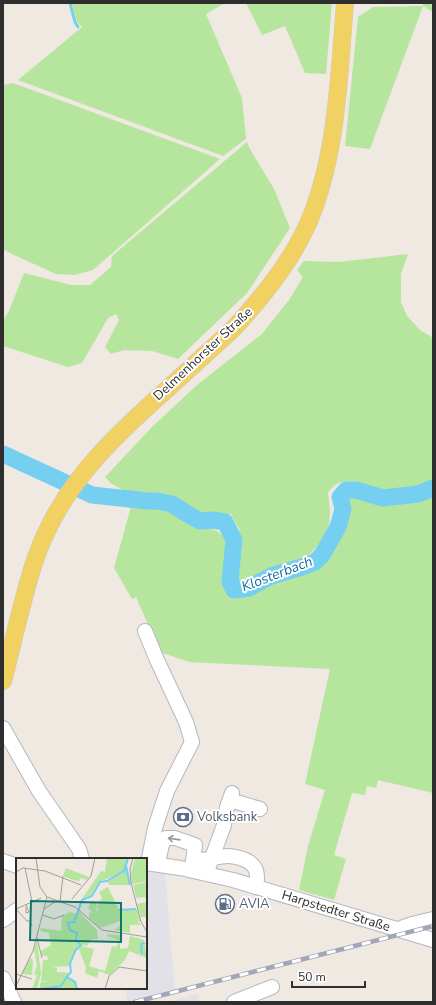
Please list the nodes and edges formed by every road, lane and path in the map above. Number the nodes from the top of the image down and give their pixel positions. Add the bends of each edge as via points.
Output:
1 (345, 3) edge
2 (145, 631) dead end
3 (3, 681) edge
4 (3, 728) edge
5 (260, 809) dead end
6 (82, 858) edge
7 (212, 859) junction
8 (3, 861) edge
9 (151, 864) edge
10 (193, 865) junction
11 (16, 866) edge
12 (207, 873) junction
13 (256, 887) junction
14 (16, 911) edge
15 (433, 919) edge
16 (3, 920) edge
17 (398, 929) junction
18 (433, 940) edge
19 (3, 978) edge
20 (272, 987) dead end
21 (9, 999) edge
22 (234, 1002) edge

1 - 3 main road, Delmenhorster Straße via 338,92 329,154 312,213 300,240 273,282 242,319 142,411 95,459 68,493 38,552
2 - 9 street via 186,722 192,742 167,791 155,828
4 - 6 street
5 - 7 street via 231,797
7 - 10 street
7 - 12 street
7 - 13 street via 228,856 248,861 254,865 256,871
8 - 11 street
9 - 10 street, Harpstedter Straße
10 -> 9 street via 195,845 175,838 166,838
10 - 12 street, Harpstedter Straße
12 - 13 street, Harpstedter Straße
13 - 17 street, Harpstedter Straße
14 - 16 street
15 - 17 street
17 - 18 street, Harpstedter Straße
19 - 21 street
20 - 22 street

